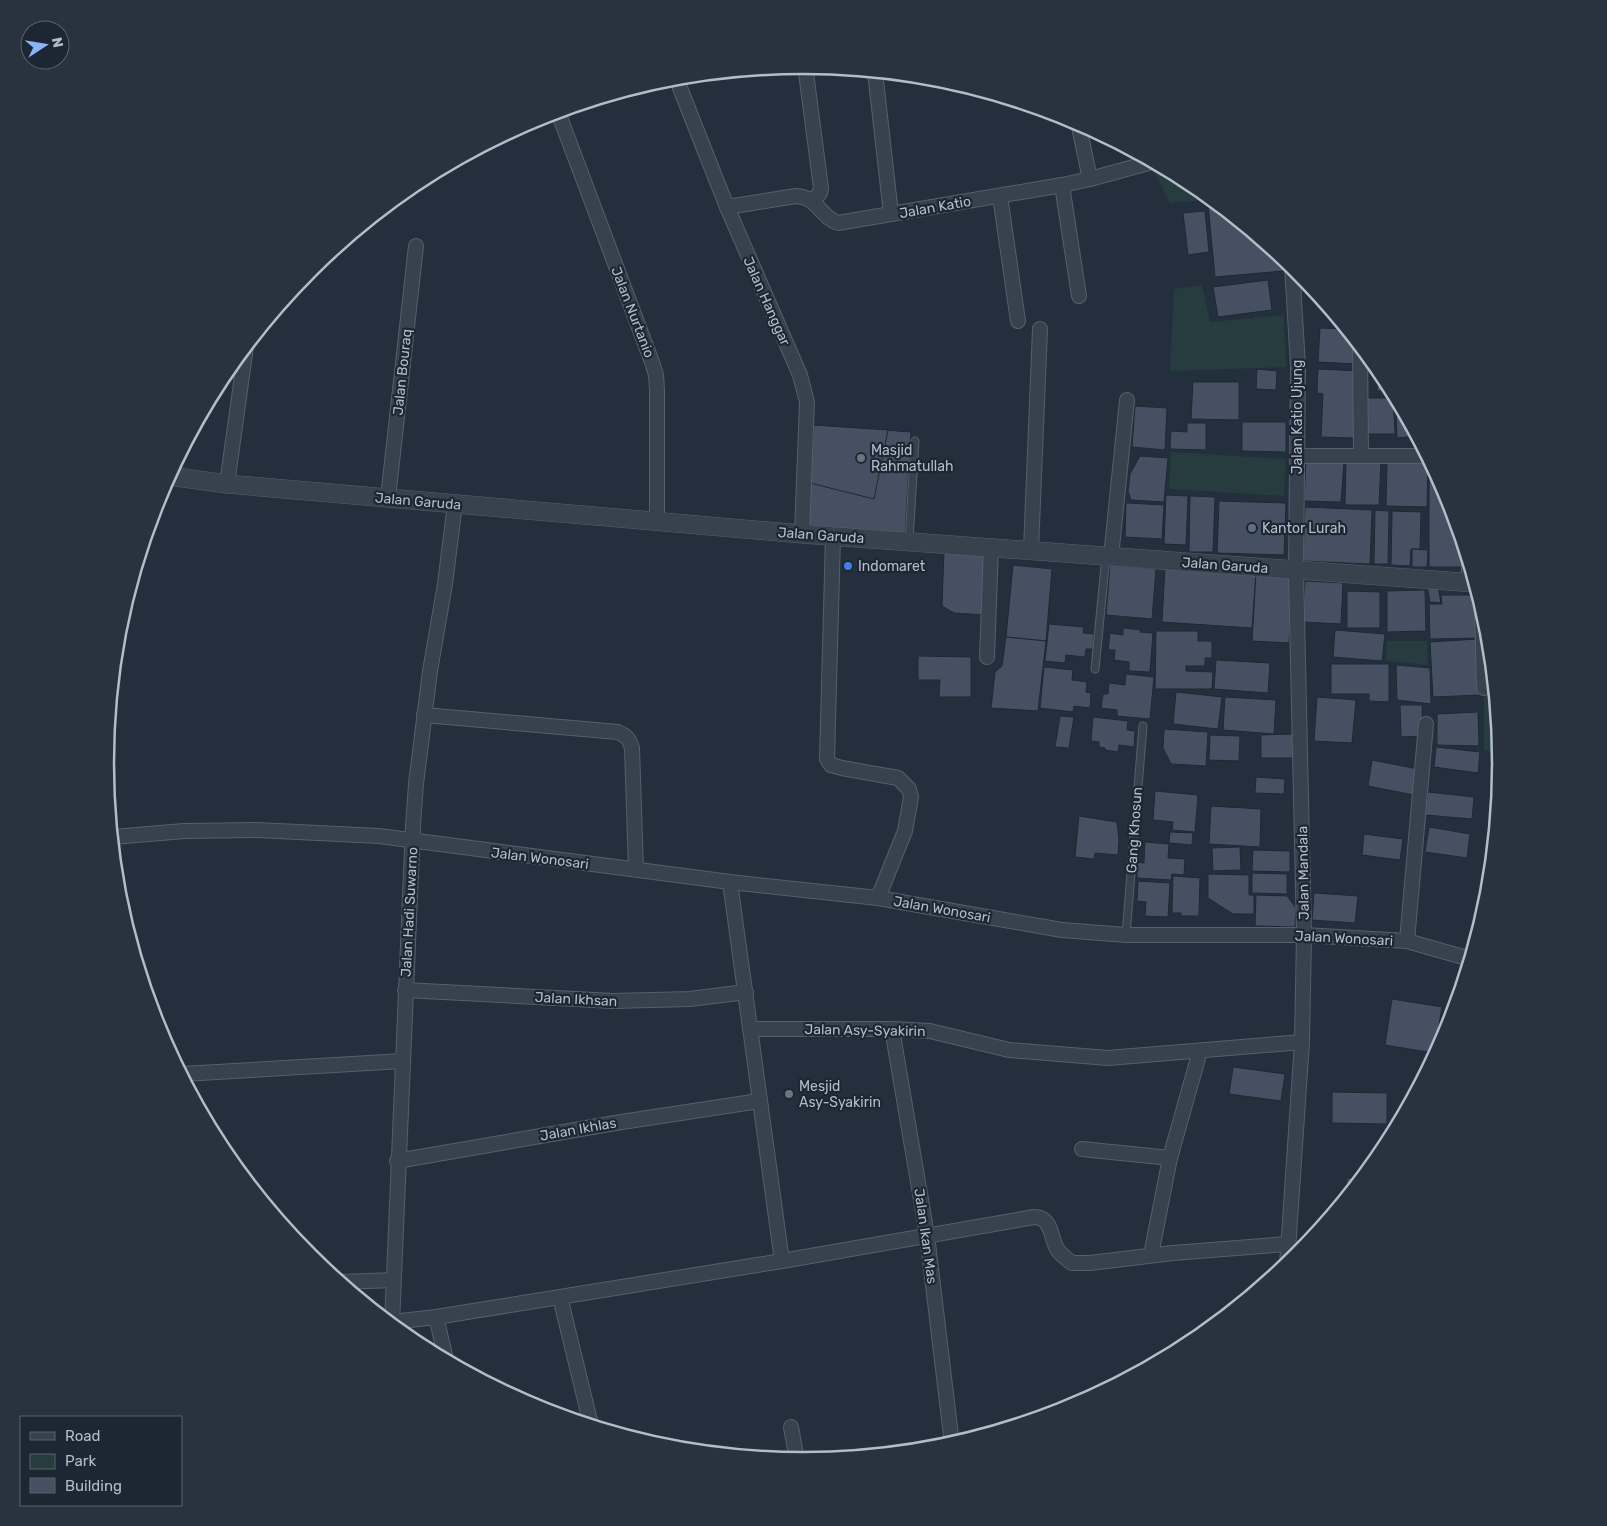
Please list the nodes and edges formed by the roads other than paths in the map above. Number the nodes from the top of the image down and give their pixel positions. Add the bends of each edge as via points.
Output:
1 (806, 74) edge
2 (876, 78) edge
3 (680, 85) edge
4 (560, 118) edge
5 (1080, 132) edge
6 (1144, 164) edge
7 (1090, 179) junction
8 (1062, 185) junction
9 (1000, 196) junction
10 (812, 201) junction
11 (727, 207) junction
12 (891, 214) junction
13 (416, 246) dead end
14 (1293, 278) edge
15 (1078, 296) dead end
16 (1018, 321) dead end
17 (1040, 329) dead end
18 (1360, 357) edge
19 (244, 361) edge
20 (1127, 400) dead end
21 (915, 441) dead end
22 (1361, 455) junction
23 (1298, 456) junction
24 (1421, 456) edge
25 (177, 477) edge
26 (227, 484) junction
27 (388, 498) junction
28 (455, 504) junction
29 (657, 522) junction
30 (802, 534) junction
31 (833, 536) junction
32 (909, 542) junction
33 (991, 547) junction
34 (1031, 550) junction
35 (1108, 556) junction
36 (1296, 570) junction
37 (1468, 582) edge
38 (1483, 648) edge
39 (987, 657) dead end
40 (1095, 669) dead end
41 (1484, 688) dead end
42 (424, 715) junction
43 (1426, 724) dead end
44 (1142, 726) dead end
45 (119, 837) edge
46 (413, 841) junction
47 (636, 870) junction
48 (730, 882) junction
49 (878, 898) junction
50 (1126, 935) junction
51 (1304, 935) junction
52 (1407, 940) junction
53 (1464, 956) edge
54 (405, 990) junction
55 (746, 992) junction
56 (750, 1029) junction
57 (892, 1029) junction
58 (1302, 1042) junction
59 (1200, 1050) junction
60 (402, 1061) junction
61 (188, 1074) edge
62 (759, 1101) junction
63 (1082, 1149) dead end
64 (1170, 1158) junction
65 (397, 1161) junction
66 (927, 1235) junction
67 (1287, 1244) junction
68 (1287, 1254) edge
69 (1151, 1255) junction
70 (782, 1261) junction
71 (393, 1280) junction
72 (350, 1282) edge
73 (560, 1297) junction
74 (392, 1316) edge
75 (436, 1317) junction
76 (401, 1322) edge
77 (444, 1351) edge
78 (590, 1418) edge
79 (791, 1427) dead end
80 (951, 1436) edge
81 (796, 1452) edge

1 - 10 street via 820,188 820,193
2 - 12 street
3 - 11 street, Jalan Hanggar
4 - 29 street, Jalan Nurtanio via 656,375
5 - 7 street
6 - 7 street, Jalan Katio
7 - 8 street, Jalan Katio
8 - 9 street, Jalan Katio
8 - 15 street
9 - 12 street, Jalan Katio
9 - 16 street
10 - 11 street via 796,196
10 - 12 street, Jalan Katio via 825,216 838,223
11 - 30 street, Jalan Hanggar via 800,375 807,402
13 - 27 street, Jalan Bouraq
14 - 23 street, Jalan Katio Ujung via 1298,366
17 - 34 street
18 - 22 street
19 - 26 street
20 - 35 street
21 - 32 lane
22 - 23 street
22 - 24 street
23 - 36 street, Jalan Katio Ujung
25 - 26 street, Jalan Garuda
26 - 27 street, Jalan Garuda
27 - 28 street, Jalan Garuda
28 - 29 street, Jalan Garuda
28 - 42 street, Jalan Hadi Suwarno
29 - 30 street, Jalan Garuda
30 - 31 street, Jalan Garuda
31 - 32 street, Jalan Garuda
31 - 49 street via 827,759 831,765 842,768 898,778 909,789 911,797 905,831
32 - 33 street, Jalan Garuda
33 - 34 street, Jalan Garuda
33 - 39 street
34 - 35 street, Jalan Garuda
35 - 36 street, Jalan Garuda
35 - 40 lane
36 - 37 street, Jalan Garuda
36 - 51 street, Jalan Mandala
38 - 41 street
42 - 46 street, Jalan Hadi Suwarno
42 - 47 street via 625,735 632,748
43 - 52 street
44 - 50 lane, Gang Khosun
45 - 46 street, Jalan Wonosari via 257,830 379,836
46 - 47 street, Jalan Wonosari
46 - 54 street, Jalan Hadi Suwarno
47 - 48 street, Jalan Wonosari
48 - 49 street, Jalan Wonosari
48 - 55 street
49 - 50 street, Jalan Wonosari via 1062,930
50 - 51 street, Jalan Wonosari
51 - 52 street, Jalan Wonosari
51 - 58 street, Jalan Mandala
52 - 53 street, Jalan Wonosari
54 - 55 street, Jalan Ikhsan via 613,1001 675,1000
54 - 60 street, Jalan Hadi Suwarno
55 - 56 street
56 - 57 street, Jalan Asy-Syakirin
56 - 62 street
57 - 59 street, Jalan Asy-Syakirin via 930,1031 1009,1050 1108,1058
57 - 66 street, Jalan Ikan Mas
58 - 59 street, Jalan Asy-Syakirin
58 - 67 street, Jalan Mandala
59 - 64 street
60 - 61 street
60 - 65 street, Jalan Hadi Suwarno
62 - 65 street, Jalan Ikhlas
62 - 70 street
63 - 64 street
64 - 69 street
65 - 71 street, Jalan Hadi Suwarno
66 - 69 street via 1041,1217 1048,1224 1058,1250 1072,1263
66 - 70 street
66 - 80 street, Jalan Ikan Mas
67 - 68 street, Jalan Mandala
67 - 69 street
70 - 73 street
71 - 72 street
71 - 74 street, Jalan Hadi Suwarno
73 - 75 street
73 - 78 street
75 - 76 street
75 - 77 street
79 - 81 street

